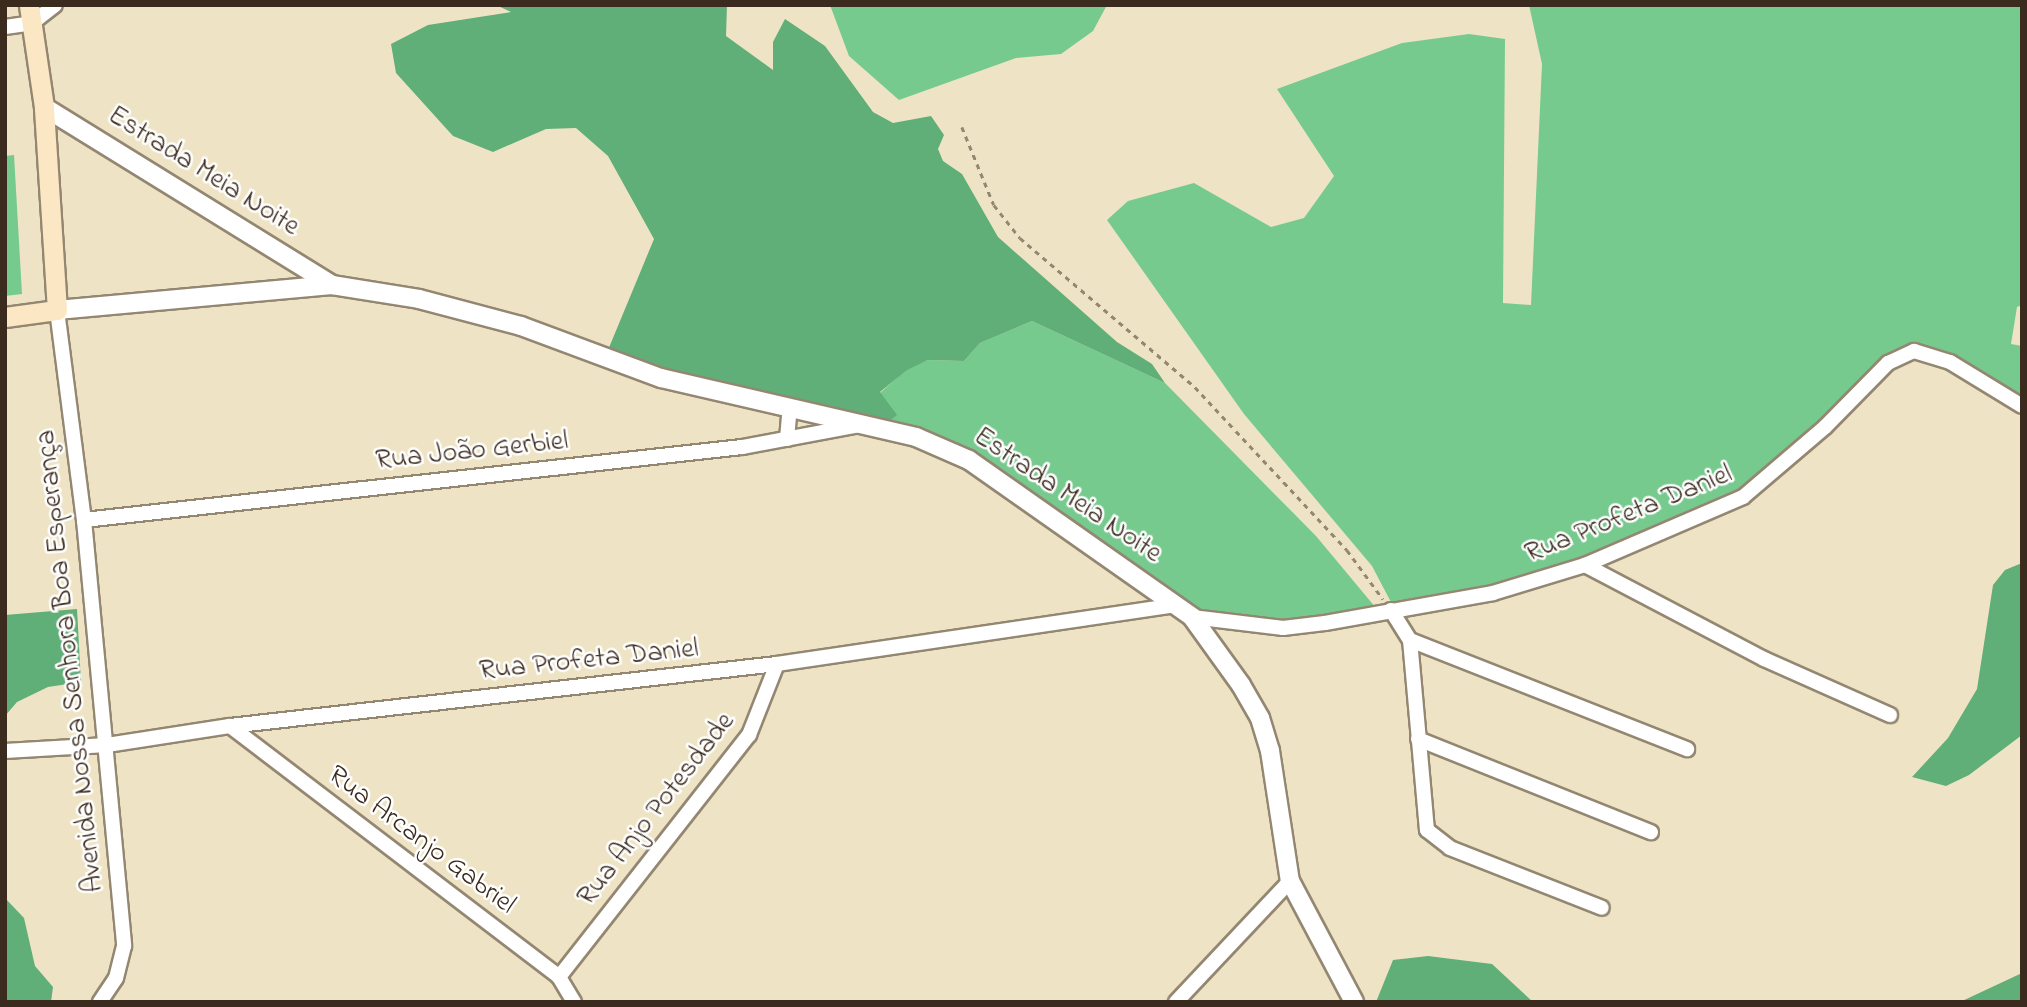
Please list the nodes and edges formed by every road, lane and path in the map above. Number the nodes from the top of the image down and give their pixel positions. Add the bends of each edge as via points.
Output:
1 (55, 5) edge
2 (30, 14) edge
3 (5, 27) edge
4 (44, 107) junction
5 (962, 127) dead end
6 (332, 285) junction
7 (57, 310) junction
8 (5, 317) edge
9 (2022, 406) edge
10 (790, 407) junction
11 (864, 424) junction
12 (787, 439) junction
13 (84, 520) junction
14 (1585, 565) junction
15 (1177, 605) junction
16 (1391, 610) junction
17 (1192, 617) junction
18 (1410, 640) junction
19 (777, 664) junction
20 (1890, 715) dead end
21 (230, 726) junction
22 (1418, 739) junction
23 (107, 745) junction
24 (1688, 750) dead end
25 (5, 751) edge
26 (1651, 832) dead end
27 (1290, 881) junction
28 (1602, 908) dead end
29 (559, 976) junction
30 (570, 1000) edge
31 (100, 1002) edge
32 (1176, 1002) edge
33 (1354, 1002) edge

1 - 2 street
2 - 3 street
2 - 4 main road
4 - 6 street, Estrada Meia Noite
4 - 7 main road
5 - 16 path via 994,205 1020,237 1195,387 1348,550
6 - 7 street, Estrada Meia Noite
6 - 10 street, Estrada Meia Noite via 419,299 521,326 661,378
7 - 8 main road, Estrada Meia Noite
7 - 13 street, Avenida Nossa Senhora Boa Esperança
9 - 14 street, Rua Profeta Daniel via 1950,362 1914,351 1897,356 1807,444 1743,498
10 - 11 street, Estrada Meia Noite
10 - 12 street
11 - 12 street, Rua João Gerbiel
11 - 15 street, Estrada Meia Noite via 916,437 970,460
12 - 13 street, Rua João Gerbiel
13 - 23 street, Avenida Nossa Senhora Boa Esperança
14 - 16 street, Rua Profeta Daniel via 1493,593
14 - 20 street via 1764,659
15 - 17 street, Estrada Meia Noite
15 - 19 street, Rua Profeta Daniel
16 - 17 street, Rua Profeta Daniel via 1283,628
16 - 18 street
17 - 27 street, Estrada Meia Noite via 1260,718 1278,793
18 - 22 street
18 - 24 street
19 - 21 street, Rua Profeta Daniel
19 - 29 street, Rua Anjo Potesdade via 749,735
21 - 23 street, Rua Profeta Daniel
21 - 29 street, Rua Arcanjo Gabriel
22 - 26 street
22 - 28 street via 1423,816 1437,840
23 - 25 street, Rua Profeta Daniel
23 - 31 street, Avenida Nossa Senhora Boa Esperança via 124,946 116,978
27 - 32 street
27 - 33 street, Estrada Meia Noite
29 - 30 street, Rua Arcanjo Gabriel

